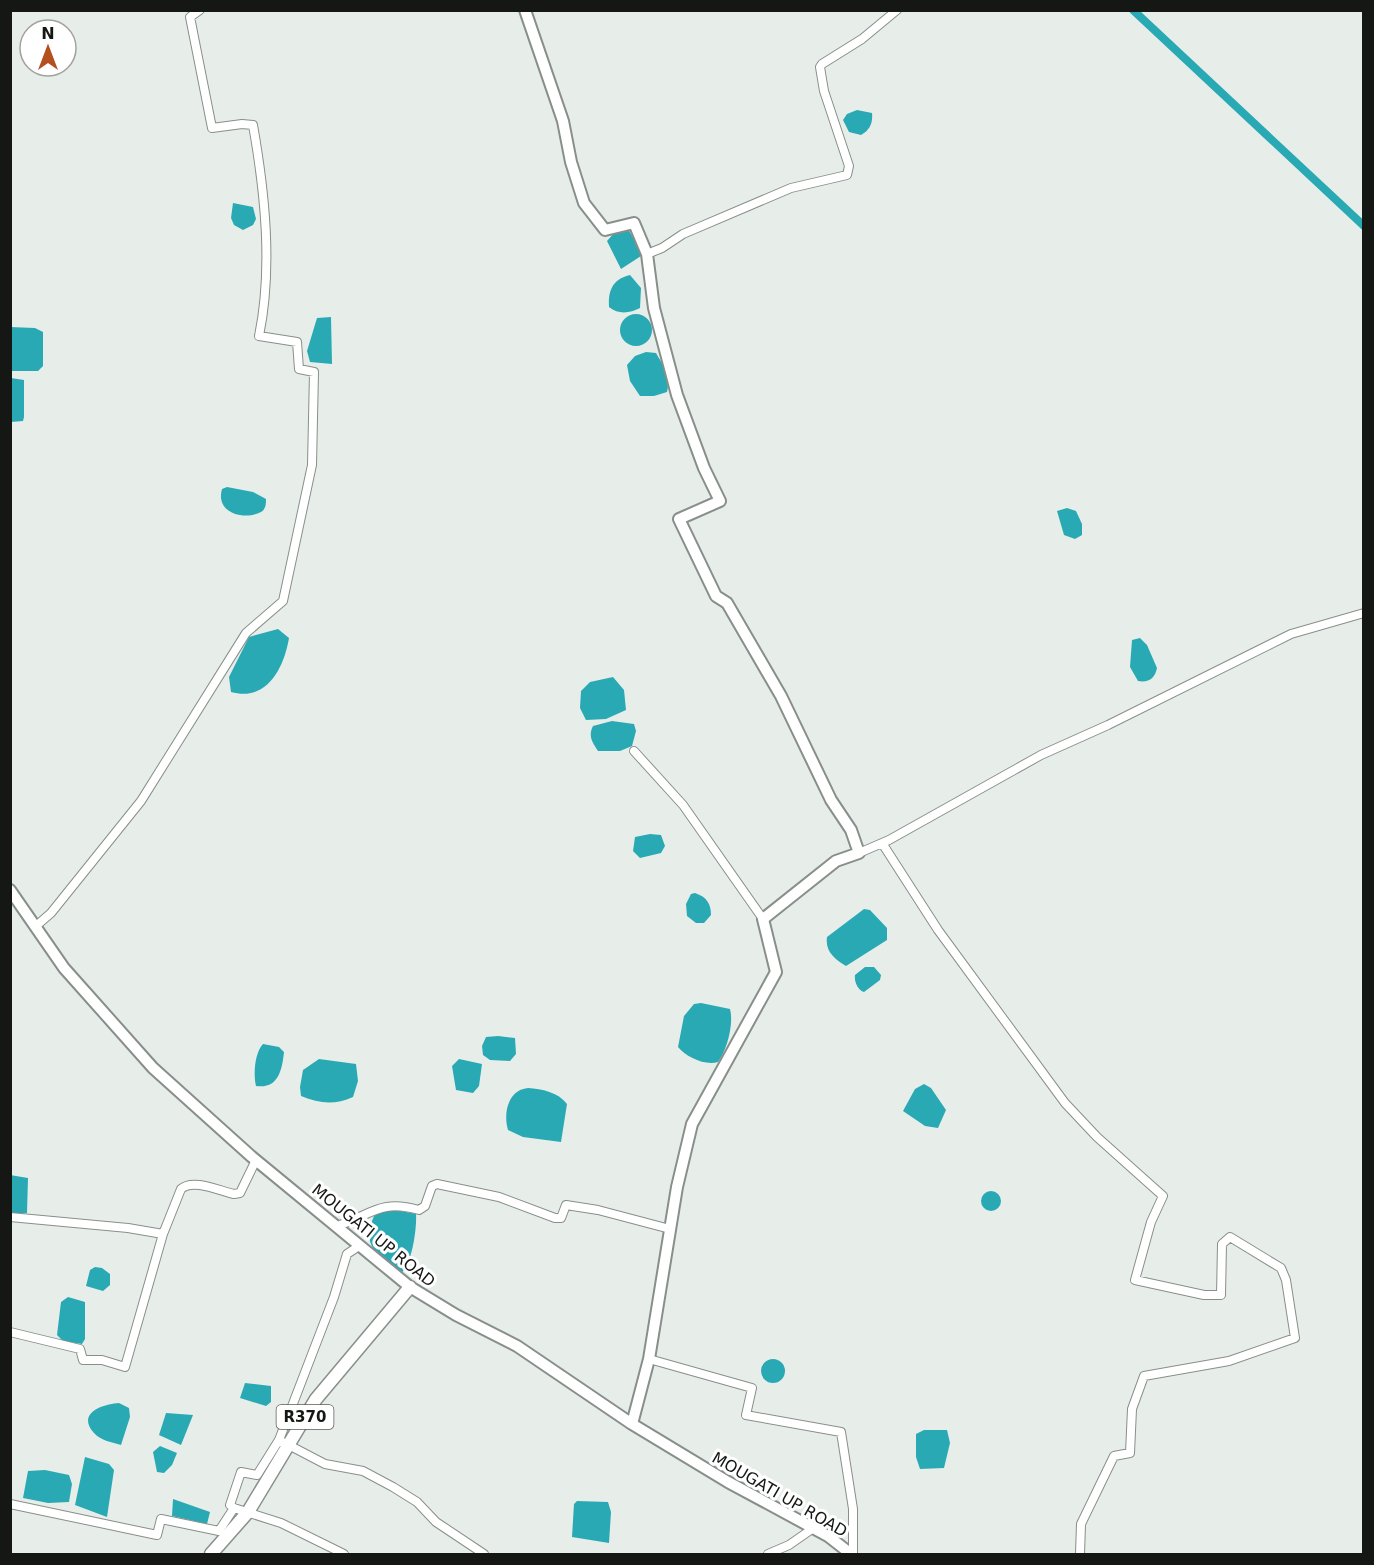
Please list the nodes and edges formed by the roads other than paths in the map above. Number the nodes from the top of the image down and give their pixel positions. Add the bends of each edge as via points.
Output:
1 (200, 10) edge
2 (525, 10) edge
3 (897, 10) edge
4 (647, 254) junction
5 (1364, 613) edge
6 (634, 751) dead end
7 (882, 843) junction
8 (860, 853) junction
9 (10, 890) edge
10 (763, 919) junction
11 (36, 926) junction
12 (256, 1160) junction
13 (10, 1218) edge
14 (337, 1226) junction
15 (670, 1229) junction
16 (163, 1234) junction
17 (359, 1246) junction
18 (410, 1287) junction
19 (10, 1332) edge
20 (649, 1359) junction
21 (632, 1424) junction
22 (284, 1442) junction
23 (10, 1504) edge
24 (234, 1508) junction
25 (248, 1512) junction
26 (812, 1529) junction
27 (211, 1554) edge
28 (344, 1554) edge
29 (484, 1554) edge
30 (768, 1554) edge
31 (852, 1554) edge
32 (1080, 1554) edge

1 - 11 street via 190,17 213,128 253,125 267,269 259,336 297,342 299,369 314,372 312,465 306,499 283,601 246,633 141,801 51,913
2 - 4 street via 563,121 584,203 605,230 634,223
3 - 4 street via 820,67 849,166 847,175 791,189 683,234
4 - 8 street via 654,308 677,395 720,501 679,519 716,596 727,603 781,696
5 - 7 street via 1291,634 1041,755
6 - 10 street via 683,805
7 - 8 street
7 - 32 street via 938,930 1065,1103 1163,1196 1151,1221 1135,1280 1221,1295 1222,1244 1230,1237 1277,1265 1286,1280 1295,1338 1214,1364 1144,1376 1132,1409 1130,1452 1114,1456 1081,1524
8 - 10 street via 836,861
9 - 11 street, MOUGATI UP ROAD
10 - 15 street via 776,972 692,1124
11 - 12 street, MOUGATI UP ROAD via 64,968 153,1068
12 - 14 street, MOUGATI UP ROAD
12 - 16 street via 240,1192 186,1185
13 - 16 street
14 - 15 street via 386,1206 419,1210 425,1206 432,1185 437,1184 499,1197 555,1218 561,1218 566,1205
14 - 17 street, MOUGATI UP ROAD
15 - 20 street
16 - 19 street via 125,1367 102,1360 83,1360 80,1350
17 - 18 street, MOUGATI UP ROAD
17 - 22 street via 347,1254
18 - 21 street, MOUGATI UP ROAD via 517,1346
18 - 22 main road, R370
20 - 21 street
20 - 31 street via 752,1388 746,1415 841,1432 853,1509
21 - 26 street, MOUGATI UP ROAD
22 - 24 street via 257,1475 241,1472 230,1505
22 - 25 main road, R370
22 - 29 street via 325,1464 363,1472 393,1487
23 - 24 street via 157,1534 161,1520 219,1531
24 - 25 street
25 - 27 main road, R370
25 - 28 street via 281,1523
26 - 30 street
26 - 31 street, MOUGATI UP ROAD

